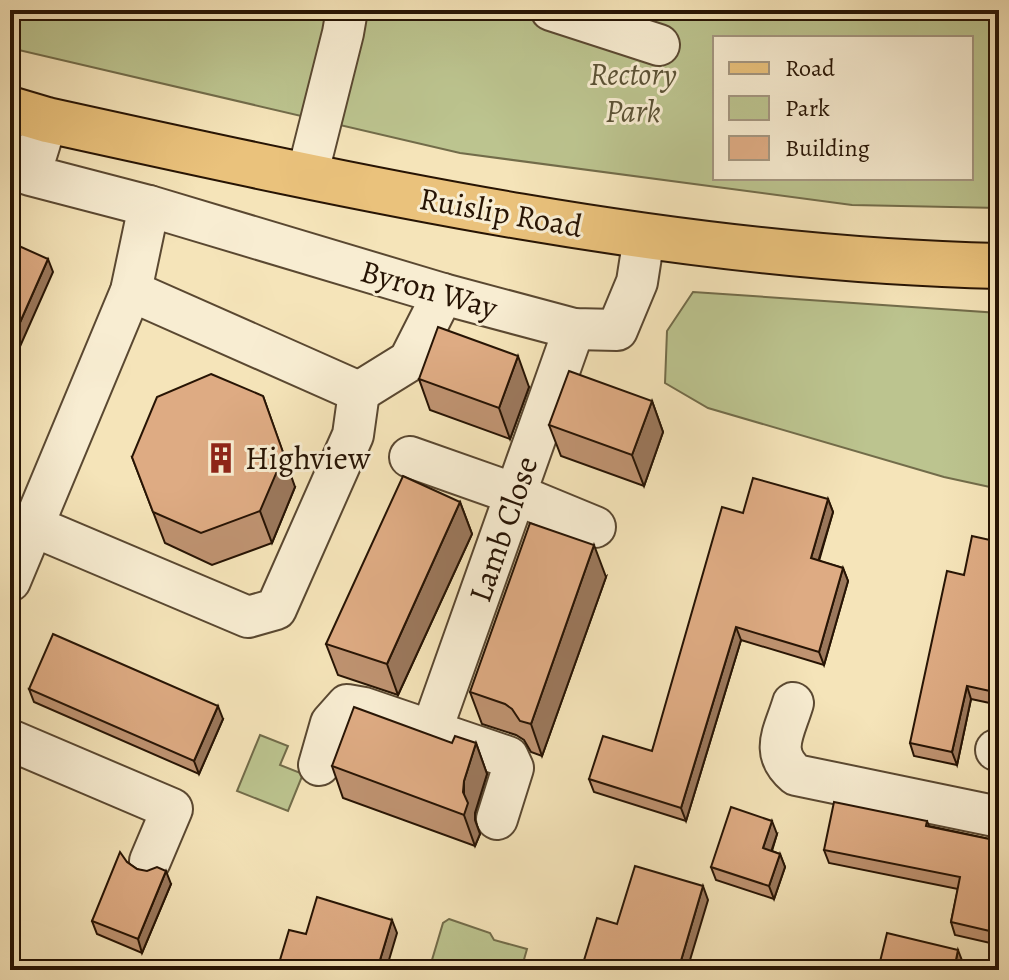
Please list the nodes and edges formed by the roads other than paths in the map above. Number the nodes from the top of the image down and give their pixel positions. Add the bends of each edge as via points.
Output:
1 (551, 10) edge
2 (343, 13) edge
3 (659, 45) dead end
4 (28, 114) edge
5 (307, 176) junction
6 (149, 206) junction
7 (644, 237) junction
8 (999, 266) edge
9 (131, 291) junction
10 (443, 294) junction
11 (574, 329) junction
12 (359, 392) junction
13 (410, 457) dead end
14 (515, 494) junction
15 (33, 526) junction
16 (595, 527) dead end
17 (10, 581) edge
18 (793, 703) dead end
19 (432, 729) junction
20 (10, 740) edge
21 (319, 765) dead end
22 (999, 817) edge
23 (497, 819) dead end
24 (150, 861) dead end

1 - 3 street
2 - 5 street via 343,33
4 - 5 main road, Ruislip Road
4 - 6 street, Byron Way via 30,175
5 - 7 main road, Ruislip Road
6 - 9 street
6 - 10 street, Byron Way
7 - 8 main road, Ruislip Road
7 - 11 street, Byron Way via 637,282 617,330
9 - 12 street
9 - 15 street
10 - 11 street, Byron Way
10 - 12 street via 409,361
11 - 14 street, Lamb Close
12 - 15 street via 353,435 276,609 248,617
13 - 14 street
14 - 16 street
14 - 19 street, Lamb Close
15 - 17 street
18 - 22 street via 779,752 796,775
19 - 21 street via 347,705 331,723
19 - 23 street via 508,757 513,768
20 - 24 street via 172,809

